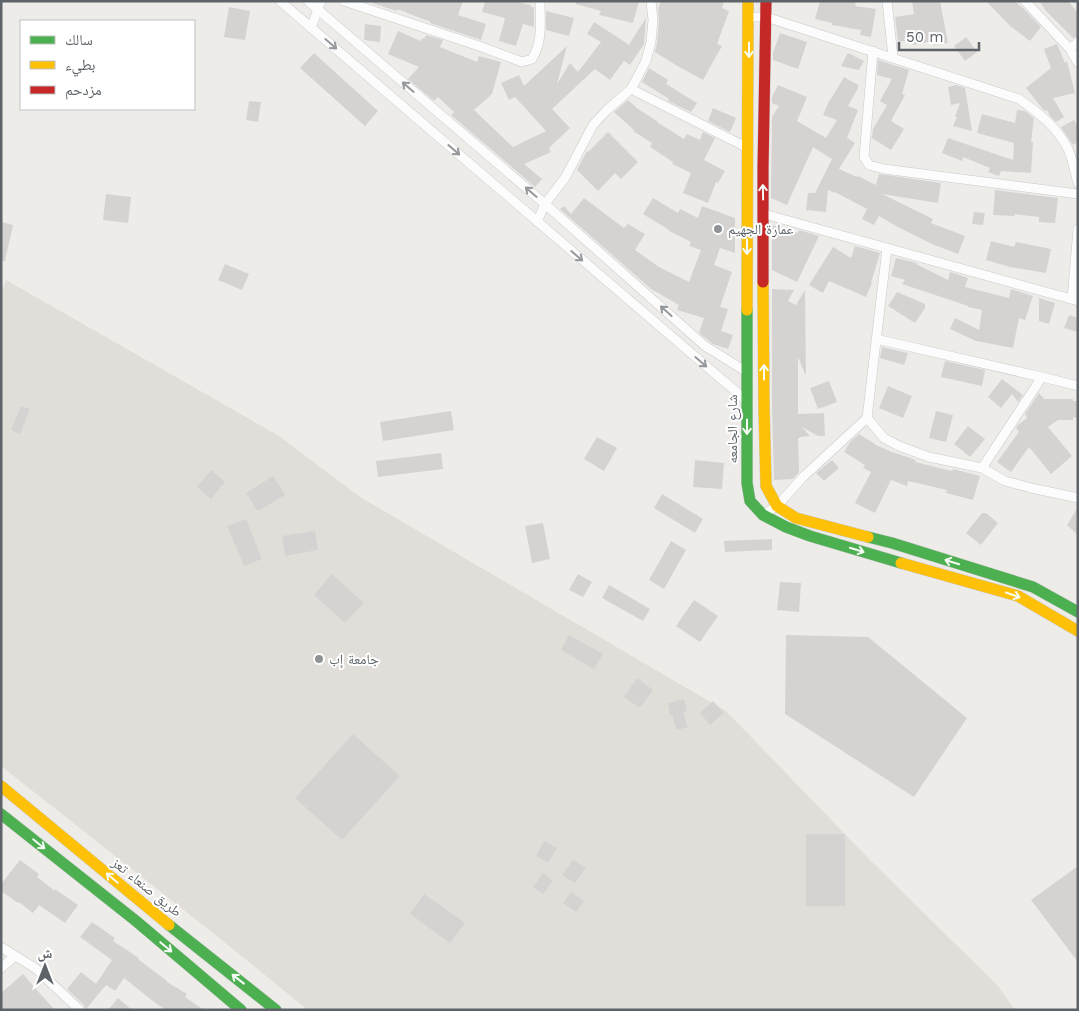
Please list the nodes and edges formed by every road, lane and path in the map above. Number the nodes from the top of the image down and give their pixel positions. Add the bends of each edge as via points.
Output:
1 (280, 1) edge
2 (308, 1) edge
3 (344, 1) edge
4 (540, 1) edge
5 (651, 1) edge
6 (748, 1) edge
7 (766, 1) edge
8 (887, 1) edge
9 (1024, 1) edge
10 (320, 5) edge
11 (749, 17) junction
12 (766, 17) junction
13 (311, 28) junction
14 (1078, 42) edge
15 (1070, 49) junction
16 (873, 51) junction
17 (893, 57) junction
18 (1078, 63) edge
19 (631, 89) junction
20 (748, 148) junction
21 (1078, 183) edge
22 (1078, 194) edge
23 (545, 204) junction
24 (764, 214) junction
25 (537, 222) junction
26 (1078, 229) edge
27 (887, 248) junction
28 (1075, 300) edge
29 (876, 339) junction
30 (747, 372) junction
31 (1042, 377) junction
32 (1078, 386) edge
33 (747, 401) junction
34 (867, 418) junction
35 (982, 468) junction
36 (1078, 498) edge
37 (778, 506) junction
38 (762, 515) junction
39 (1078, 612) edge
40 (1078, 631) edge
41 (1, 786) edge
42 (1, 814) edge
43 (1, 947) edge
44 (15, 956) junction
45 (1, 968) edge
46 (80, 1010) edge
47 (241, 1010) edge
48 (276, 1010) edge

1 - 13 street
2 - 10 street
3 - 4 street via 522,62 532,59 538,51
5 - 19 street via 651,42 646,61
6 - 11 main road, شارع الجامعه
7 - 12 main road
8 - 17 street
9 - 15 street
10 - 13 street
23 -> 10 street
11 - 12 street
11 -> 20 main road, شارع الجامعه
12 - 16 street
24 -> 12 main road
13 -> 25 street
14 - 15 street
15 - 18 street
16 - 17 street
16 - 22 street via 864,157 869,165
17 - 21 street via 1020,99 1055,128 1069,150
19 - 20 street
19 - 23 street via 592,125 565,178
20 -> 30 main road, شارع الجامعه
23 - 25 street
30 -> 23 street via 705,346
24 - 27 street
37 -> 24 main road via 766,486
25 -> 33 street
26 - 28 street
27 - 28 street
27 - 29 street
29 - 31 street
29 - 34 street
30 - 33 main road, شارع الجامعه
31 - 32 street
31 - 35 street
33 -> 38 main road, شارع الجامعه via 747,483 750,502
34 - 35 street via 884,438 899,446 929,457
34 - 37 street via 803,477
35 - 36 street via 1005,481
37 - 38 street
39 -> 37 main road via 1033,587 892,543 796,518
38 -> 40 main road via 810,536 1018,596
48 -> 41 main road, طريق صنعاء تعز
42 -> 47 main road via 136,921
43 - 44 street
44 - 45 street
44 - 46 street via 35,968

